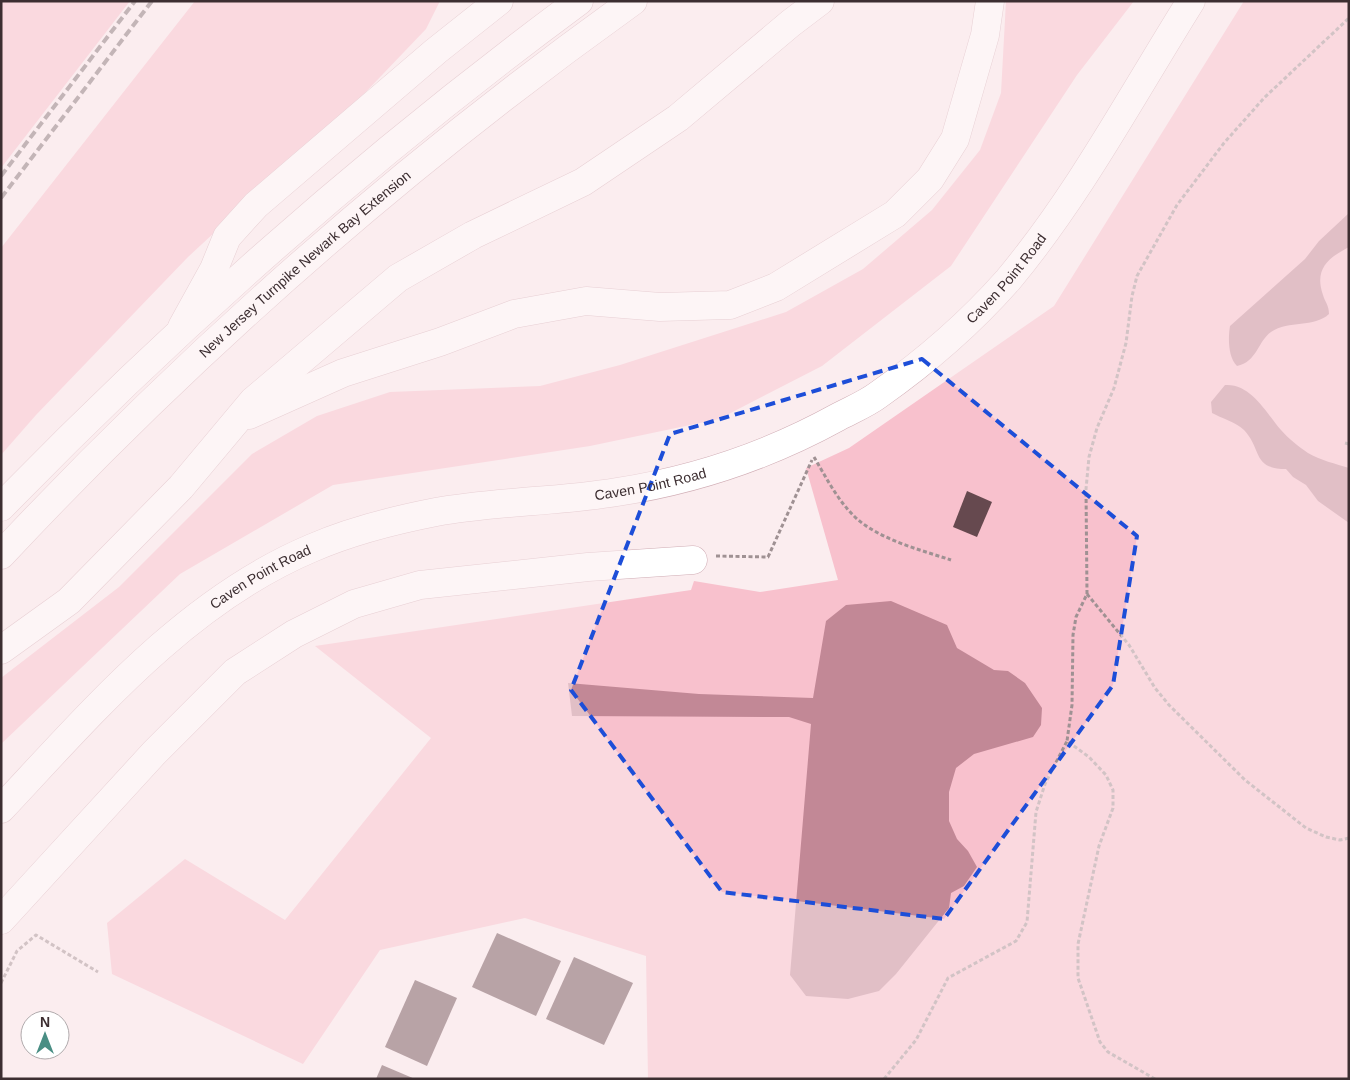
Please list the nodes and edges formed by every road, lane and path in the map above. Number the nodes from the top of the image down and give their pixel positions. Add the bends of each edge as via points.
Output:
1 (499, 1) edge
2 (579, 1) edge
3 (633, 1) edge
4 (820, 1) edge
5 (990, 1) edge
6 (1191, 1) edge
7 (1349, 18) edge
8 (181, 329) junction
9 (237, 420) junction
10 (808, 447) junction
11 (1, 507) edge
12 (1, 555) edge
13 (702, 558) joint
14 (951, 560) dead end
15 (1087, 594) junction
16 (1, 650) edge
17 (1067, 741) junction
18 (1, 809) edge
19 (1349, 838) edge
20 (1, 920) edge
21 (98, 972) dead end
22 (1, 983) edge
23 (884, 1079) edge
24 (1155, 1079) edge

1 - 8 main road via 256,205 227,237 214,269
2 - 8 main road via 384,152
3 - 12 main road, New Jersey Turnpike Newark Bay Extension via 456,136 292,273 135,418
4 - 9 main road via 678,118 582,182 473,235 398,278 267,389
5 - 9 main road via 985,35 955,139 930,179 895,214 776,287 730,304 660,307 586,301 514,314 343,374
6 - 10 main road, Caven Point Road via 1060,212 1007,281 948,341
7 - 15 path via 1264,98 1224,143 1178,205 1137,276 1126,342 1114,388 1089,457
8 - 11 main road
9 - 16 main road via 180,487 69,601
10 - 13 path via 768,557
10 - 14 path via 839,498 861,522 887,538
10 - 18 main road, Caven Point Road via 616,493 438,512 377,526 314,547 255,575 156,650
13 - 20 main road via 420,585 354,604 294,634 234,672 154,753
15 - 17 path via 1076,617 1073,635 1072,704
15 - 19 path via 1130,645 1169,705 1246,780 1306,828 1326,837
17 - 23 path via 1045,784 1036,812 1026,922 1016,941 948,978 916,1040
17 - 24 path via 1106,775 1113,790 1113,808 1099,846 1078,944 1078,978 1100,1042 1108,1052
21 - 22 path via 36,935 17,951

